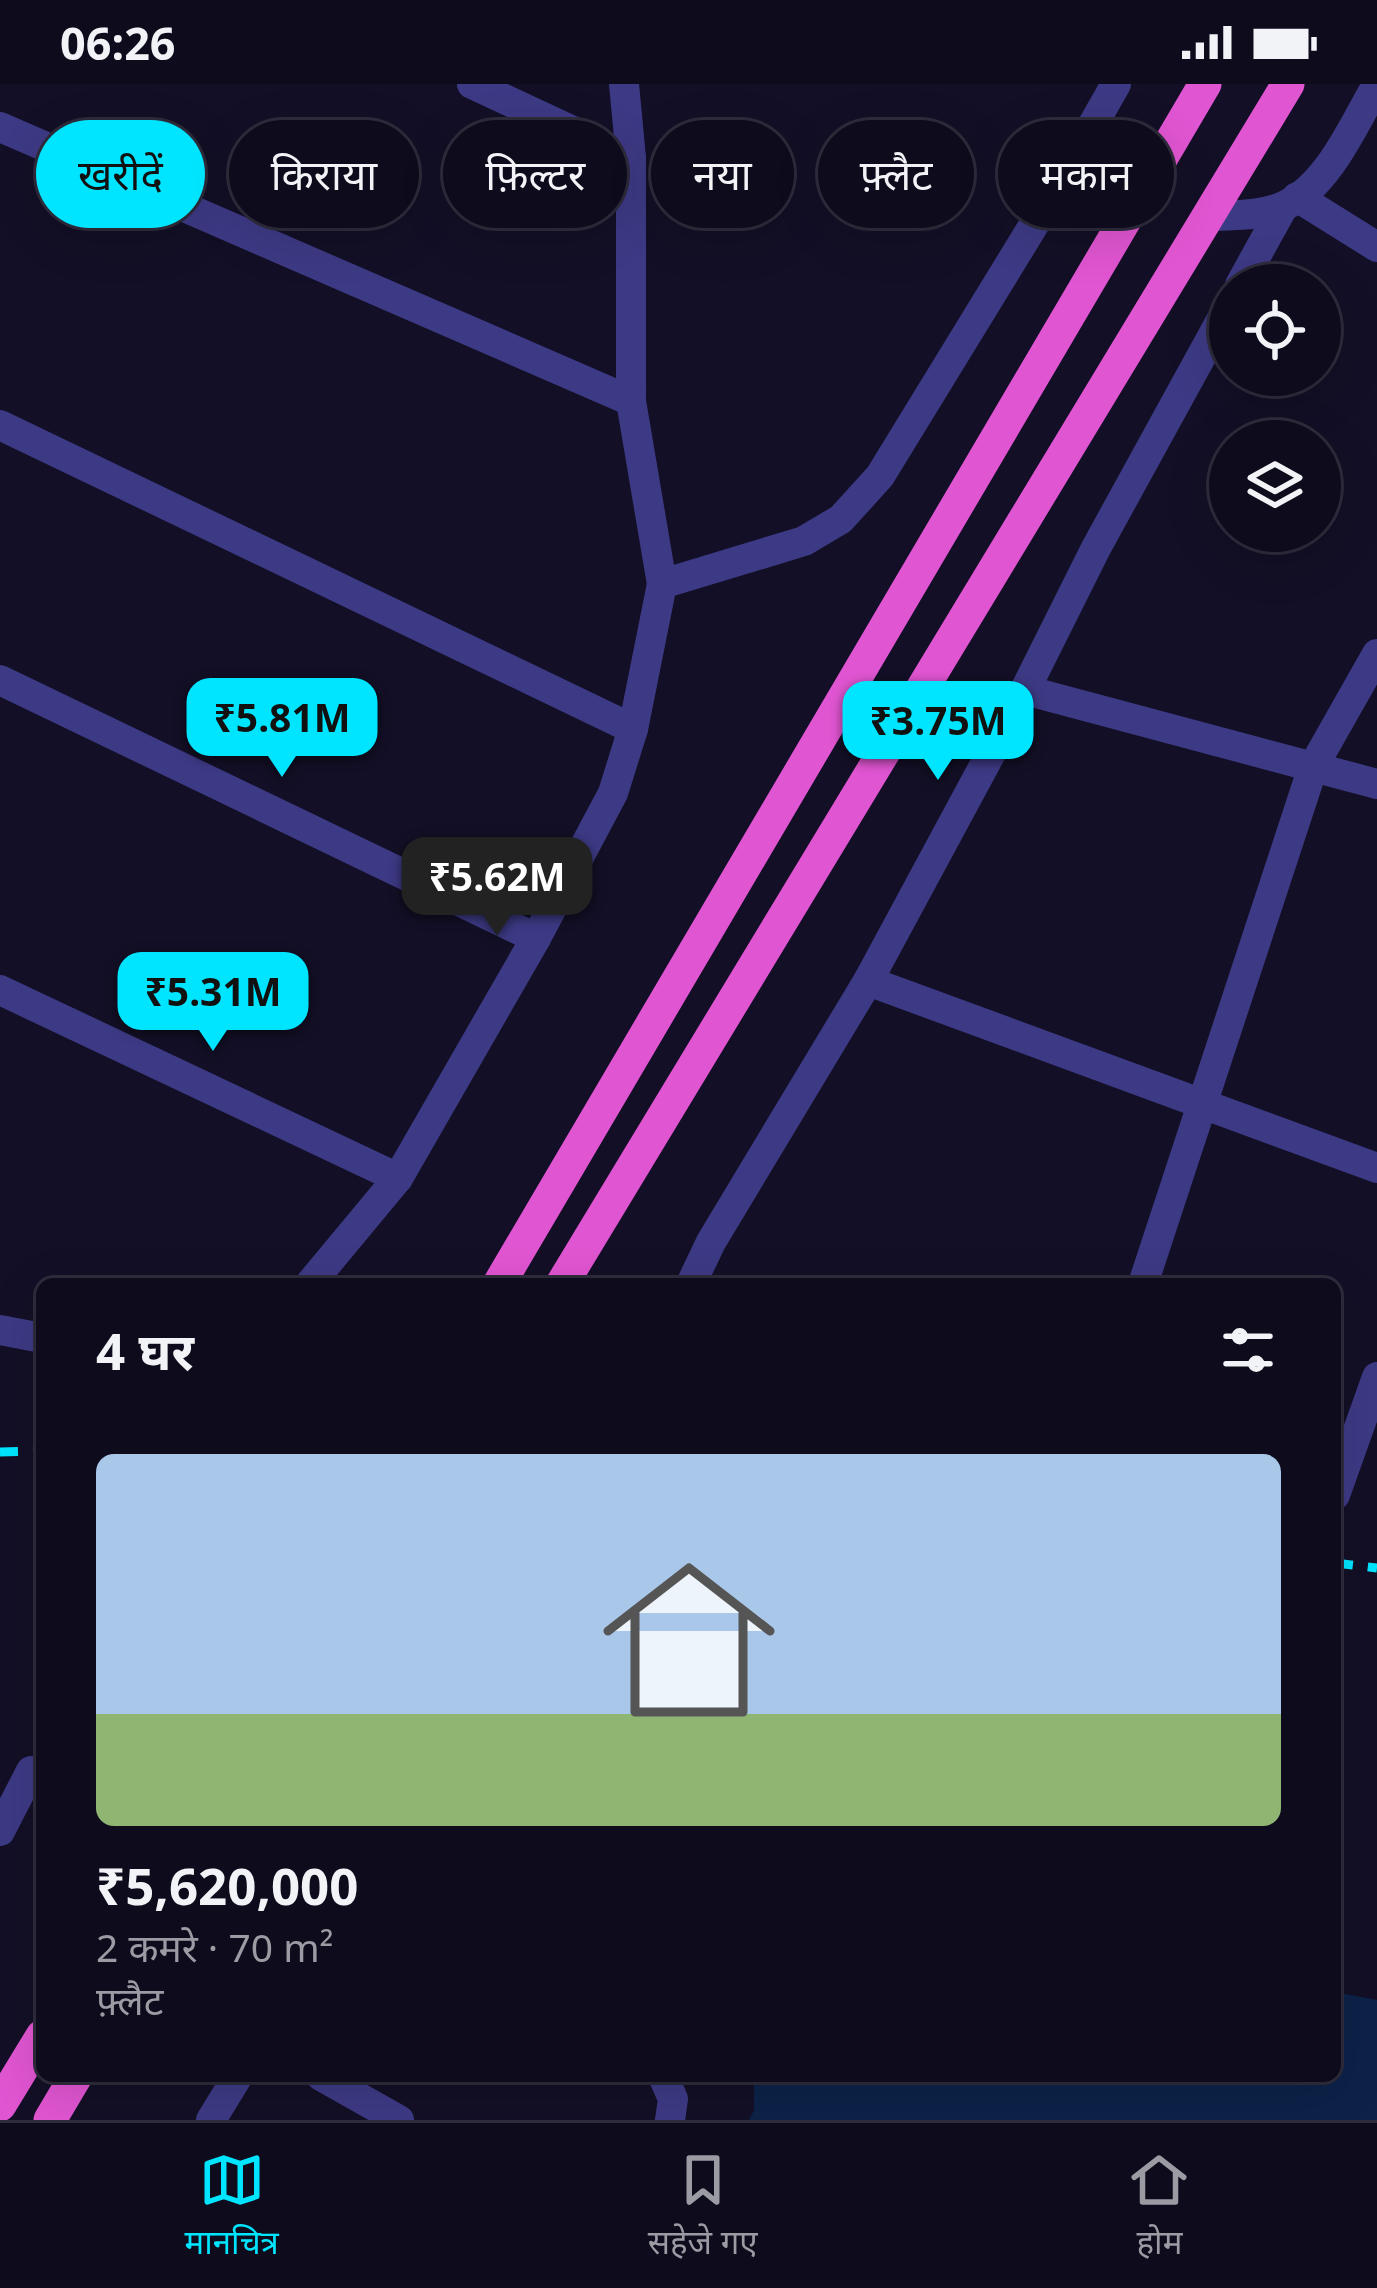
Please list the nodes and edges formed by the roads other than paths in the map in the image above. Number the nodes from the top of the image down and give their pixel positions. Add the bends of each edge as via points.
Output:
1 (472, 84) edge
2 (624, 84) edge
3 (1116, 84) edge
4 (1205, 84) edge
5 (1288, 84) edge
6 (1377, 85) edge
7 (1095, 120) edge
8 (0, 127) edge
9 (1174, 137) edge
10 (631, 158) junction
11 (1290, 202) junction
12 (1210, 216) junction
13 (1031, 228) edge
14 (1120, 228) edge
15 (1377, 247) edge
16 (1253, 264) edge
17 (1209, 342) edge
18 (631, 401) junction
19 (0, 424) edge
20 (662, 584) junction
21 (1377, 654) edge
22 (0, 680) edge
23 (1025, 690) junction
24 (633, 729) junction
25 (1313, 766) junction
26 (1377, 784) edge
27 (536, 938) junction
28 (868, 980) junction
29 (0, 990) edge
30 (1201, 1104) junction
31 (1377, 1168) edge
32 (398, 1178) junction
33 (315, 1278) edge
34 (503, 1278) edge
35 (566, 1278) edge
36 (694, 1278) edge
37 (1145, 1278) edge
38 (0, 1330) edge
39 (36, 1337) edge
40 (1377, 1377) edge
41 (1341, 1478) edge
42 (31, 1771) dead end
43 (0, 1831) edge
44 (36, 2046) edge
45 (72, 2082) edge
46 (234, 2082) edge
47 (332, 2082) edge
48 (666, 2082) edge
49 (0, 2105) edge
50 (50, 2120) edge
51 (211, 2120) edge
52 (399, 2120) edge
53 (670, 2120) edge

1 - 10 street
2 - 10 street
3 - 7 street
4 - 9 highway
5 - 12 highway
6 - 11 street via 1327,169
8 - 18 street
10 - 18 street
11 - 12 street
11 - 15 street
11 - 16 street
12 - 35 highway
13 - 20 street via 880,476 841,519 804,541
14 - 34 highway
17 - 23 street
18 - 20 street
19 - 24 street
20 - 24 street
21 - 25 street
22 - 27 street
23 - 25 street
23 - 28 street
24 - 27 street via 613,793
25 - 26 street
25 - 30 street
27 - 32 street
28 - 30 street
28 - 36 street
29 - 32 street
30 - 31 street
30 - 37 street
32 - 33 street
38 - 39 street
40 - 41 street
42 - 43 street
44 - 49 highway
45 - 50 highway
46 - 51 street
47 - 52 street
48 - 53 street via 674,2099

